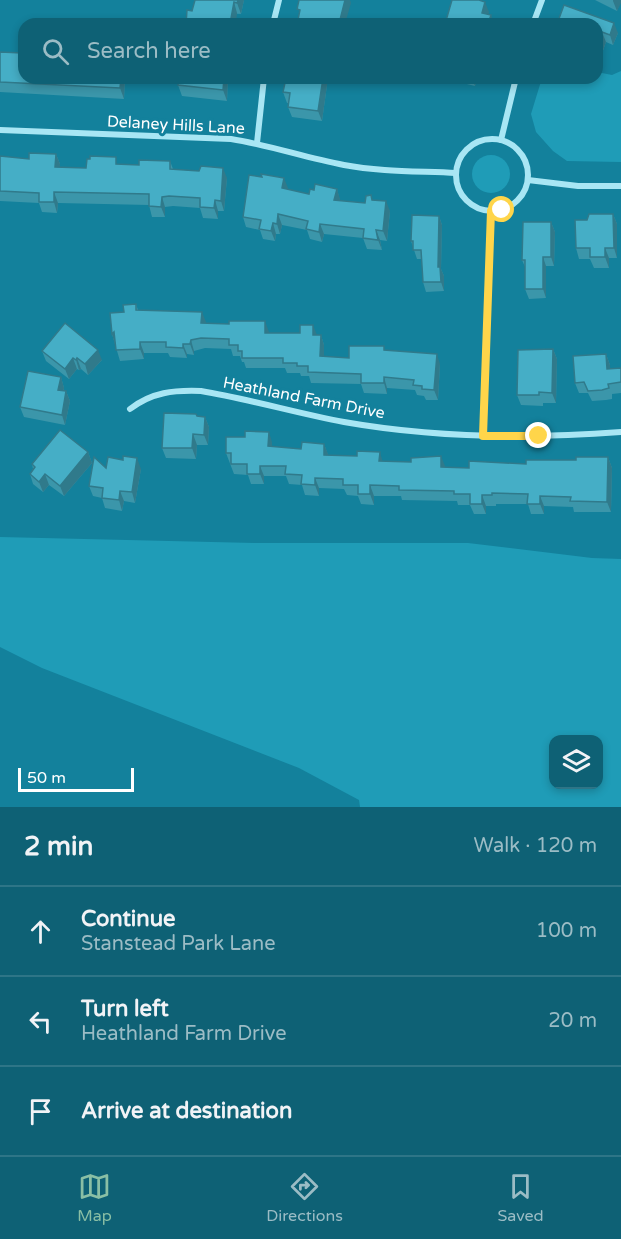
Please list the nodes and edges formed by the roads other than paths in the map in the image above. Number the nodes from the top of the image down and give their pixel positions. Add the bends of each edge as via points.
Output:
1 (279, 0) edge
2 (542, 0) edge
3 (274, 18) edge
4 (535, 18) edge
5 (263, 84) edge
6 (515, 84) edge
7 (0, 130) edge
8 (501, 140) junction
9 (257, 143) junction
10 (456, 173) junction
11 (528, 180) junction
12 (621, 186) edge
13 (491, 211) junction
14 (130, 409) dead end
15 (621, 432) edge
16 (483, 436) junction

1 - 3 street
2 - 4 street
5 - 9 street
6 - 8 street
7 - 9 street, Delaney Hills Lane via 203,137
8 - 10 street via 476,142 459,160
8 - 11 street via 519,150 525,159
9 - 10 street, Delaney Hills Lane via 346,165
10 - 13 street via 462,195 480,209
11 - 12 street
11 - 13 street via 511,206
13 - 16 street
14 - 16 street, Heathland Farm Drive via 159,393 201,391 344,422
15 - 16 street, Heathland Farm Drive

